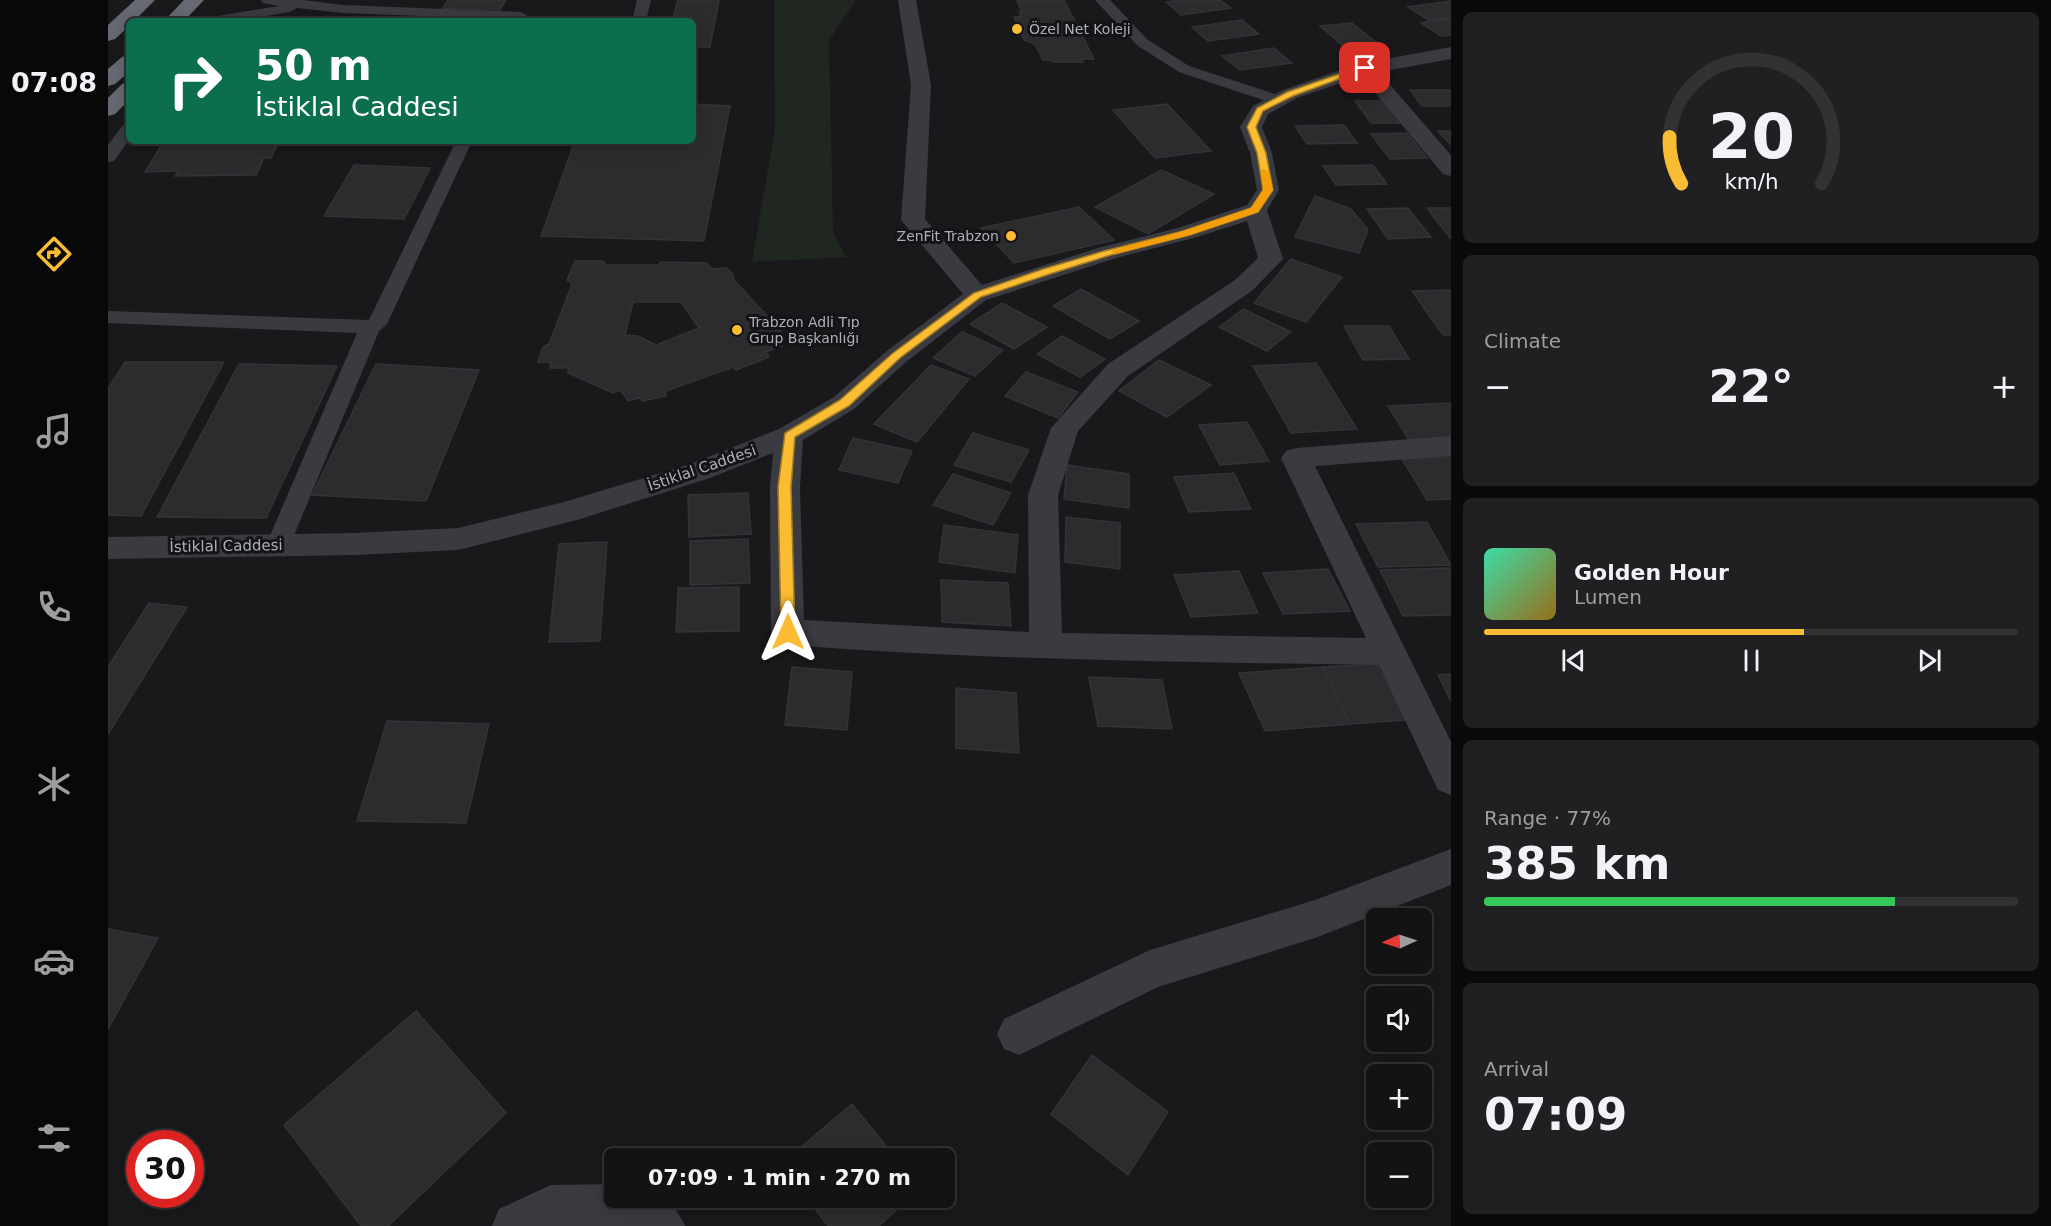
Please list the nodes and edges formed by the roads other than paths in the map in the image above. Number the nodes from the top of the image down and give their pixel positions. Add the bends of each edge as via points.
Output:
1 (122, 0) edge
2 (146, 0) edge
3 (195, 0) edge
4 (216, 0) edge
5 (268, 0) edge
6 (359, 0) edge
7 (529, 0) edge
8 (644, 0) edge
9 (907, 0) edge
10 (1102, 0) edge
11 (332, 4) edge
12 (311, 6) junction
13 (287, 9) junction
14 (108, 12) edge
15 (126, 18) edge
16 (126, 18) edge
17 (176, 18) edge
18 (198, 18) edge
19 (230, 18) edge
20 (275, 18) edge
21 (520, 18) edge
22 (640, 18) edge
23 (108, 35) edge
24 (1451, 53) edge
25 (126, 64) edge
26 (1365, 68) junction
27 (108, 80) edge
28 (126, 91) edge
29 (1278, 100) junction
30 (108, 110) edge
31 (126, 132) edge
32 (463, 144) edge
33 (108, 157) edge
34 (1451, 169) edge
35 (1255, 210) junction
36 (977, 295) junction
37 (108, 316) edge
38 (370, 327) junction
39 (789, 436) junction
40 (1451, 446) edge
41 (278, 545) junction
42 (108, 548) edge
43 (1046, 648) junction
44 (1391, 652) junction
45 (1451, 779) edge
46 (1451, 867) edge
47 (1019, 1034) dead end
48 (516, 1226) edge
49 (661, 1226) edge

1 - 14 highway
2 - 15 highway
3 - 17 highway
4 - 18 highway
5 - 12 lane
6 - 11 lane
7 - 21 lane
8 - 22 lane
9 - 36 street via 921,85 913,220
10 - 29 lane via 1143,43 1184,69
11 - 12 lane
11 - 21 lane
12 - 13 lane
13 - 19 lane
13 - 20 lane
16 - 23 highway
24 - 26 street
25 - 27 highway
26 - 29 street
26 - 34 street
28 - 30 highway
29 - 35 street via 1260,110 1251,127 1268,190
31 - 33 lane
32 - 38 lane via 380,319
35 - 36 street, İstiklal Caddesi
35 - 43 street via 1270,259 1244,285 1118,370 1065,428 1043,495
36 - 39 street, İstiklal Caddesi via 897,356 844,403
37 - 38 lane
38 - 41 lane
39 - 41 street, İstiklal Caddesi via 700,471 567,512 458,539
39 - 43 street via 784,487 788,632
40 - 44 street via 1296,458
41 - 42 street, İstiklal Caddesi
43 - 44 street
44 - 45 street
46 - 47 street via 1315,919 1150,970
48 - 49 street via 551,1209 628,1207

